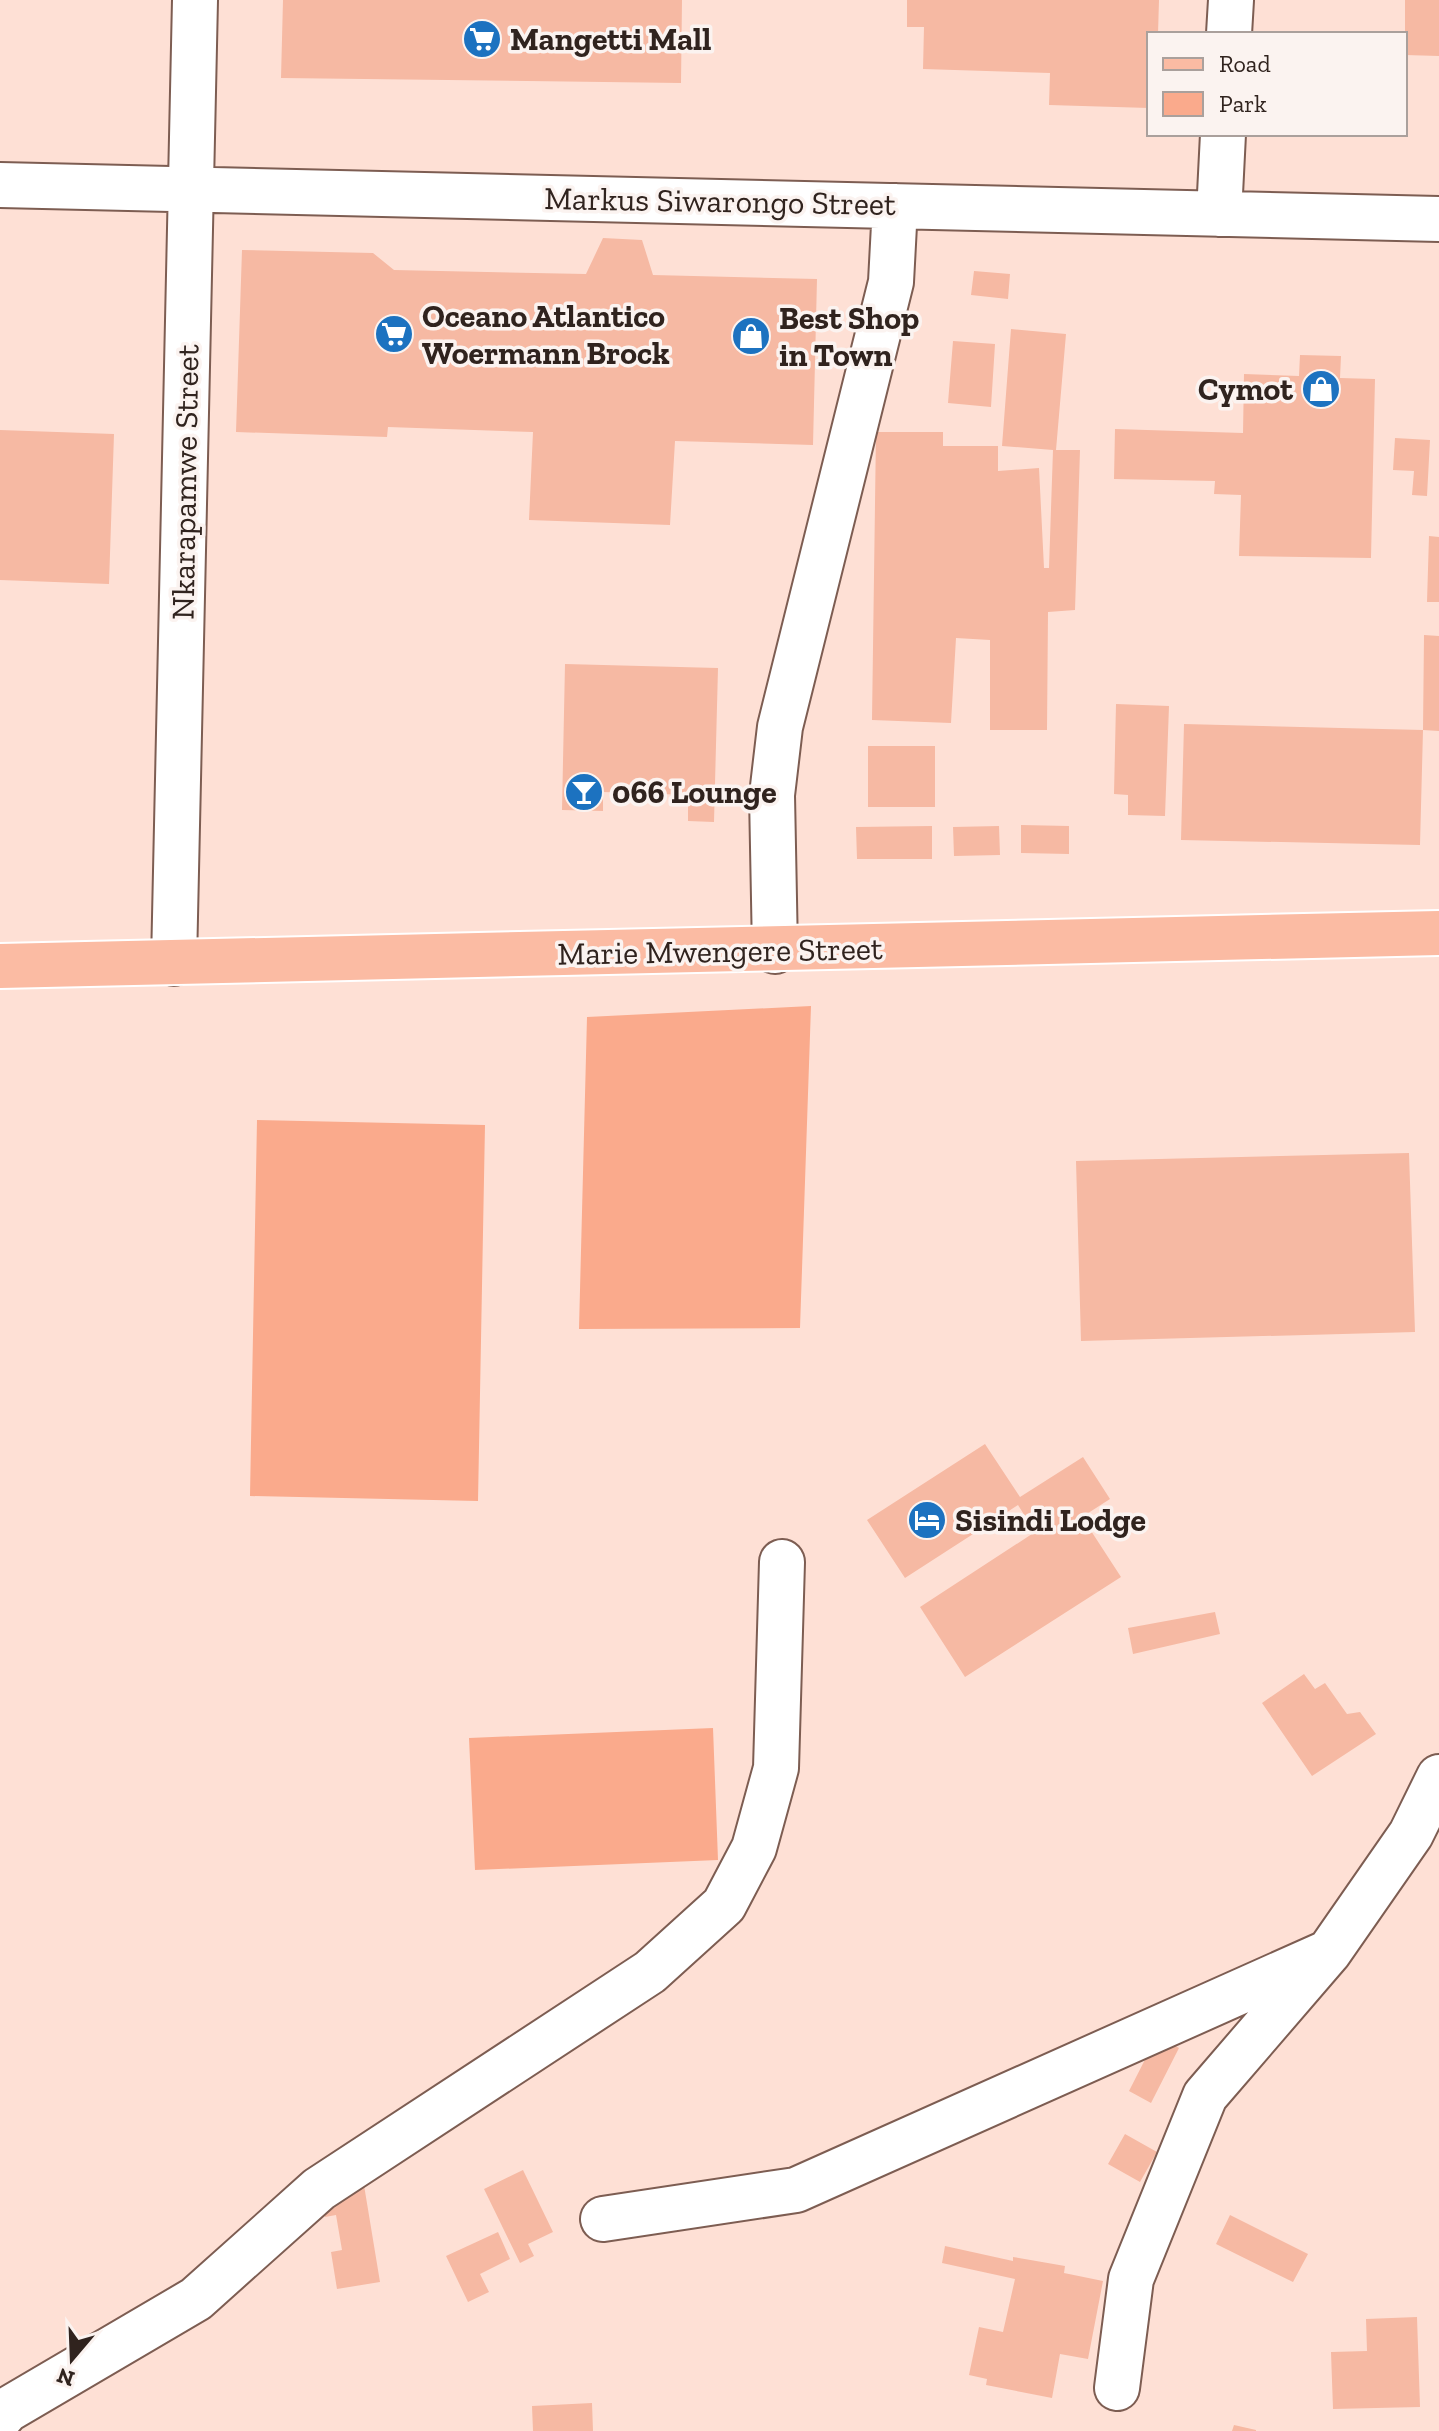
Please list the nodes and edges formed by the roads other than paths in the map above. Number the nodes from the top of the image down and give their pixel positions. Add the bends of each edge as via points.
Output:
1 (195, 0) edge
2 (1231, 0) edge
3 (1229, 32) edge
4 (1223, 136) edge
5 (0, 185) edge
6 (192, 188) junction
7 (895, 206) junction
8 (1219, 214) junction
9 (1439, 219) edge
10 (1439, 933) edge
11 (775, 951) junction
12 (174, 963) junction
13 (0, 966) edge
14 (782, 1562) dead end
15 (1439, 1777) edge
16 (1329, 1952) junction
17 (603, 2219) dead end
18 (1117, 2388) dead end
19 (0, 2418) edge

1 - 6 street, Nkarapamwe Street
2 - 3 street
4 - 8 street
5 - 6 street, Markus Siwarongo Street
6 - 7 street, Markus Siwarongo Street
6 - 12 street, Nkarapamwe Street
7 - 8 street, Markus Siwarongo Street
7 - 11 street via 891,282 780,727 772,795
8 - 9 street, Markus Siwarongo Street
10 - 11 main road, Marie Mwengere Street
11 - 12 main road, Marie Mwengere Street
12 - 13 main road, Marie Mwengere Street
14 - 19 street via 776,1768 754,1848 724,1905 650,1972 319,2189 196,2299
15 - 16 street via 1411,1834
16 - 17 street via 796,2190
16 - 18 street via 1205,2096 1131,2279

